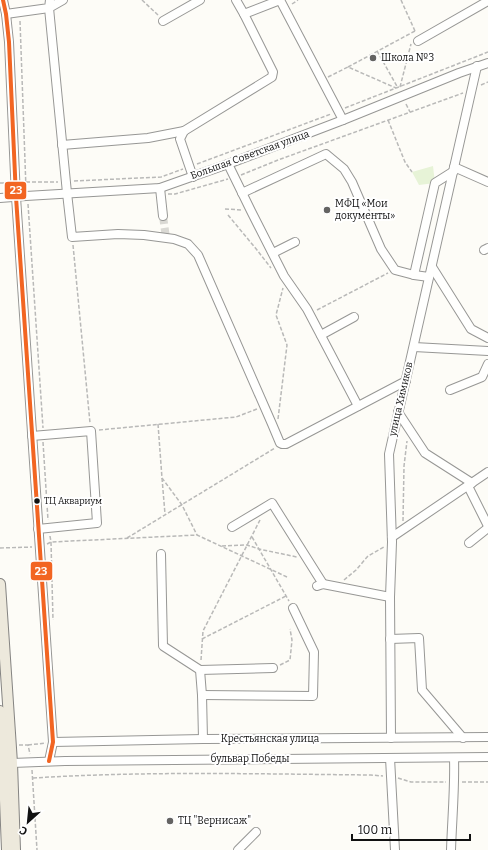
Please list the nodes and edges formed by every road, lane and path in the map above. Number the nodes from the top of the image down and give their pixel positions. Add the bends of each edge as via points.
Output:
1 (3, 0) edge
2 (63, 0) edge
3 (142, 0) edge
4 (200, 0) edge
5 (236, 0) edge
6 (280, 0) edge
7 (298, 0) edge
8 (401, 0) edge
9 (488, 1) edge
10 (49, 4) edge
11 (288, 6) dead end
12 (20, 12) junction
13 (6, 14) junction
14 (244, 14) junction
15 (163, 21) joint
16 (415, 31) junction
17 (414, 41) junction
18 (377, 51) junction
19 (488, 52) edge
20 (488, 63) edge
21 (478, 66) junction
22 (348, 67) junction
23 (328, 77) dead end
24 (398, 88) junction
25 (338, 111) junction
26 (343, 120) junction
27 (388, 120) dead end
28 (184, 132) junction
29 (62, 145) junction
30 (228, 164) junction
31 (190, 166) junction
32 (454, 169) junction
33 (412, 172) dead end
34 (193, 177) junction
35 (15, 182) junction
36 (26, 182) junction
37 (66, 182) junction
38 (488, 182) edge
39 (160, 188) junction
40 (67, 193) junction
41 (242, 193) junction
42 (26, 196) junction
43 (16, 197) junction
44 (0, 198) edge
45 (225, 209) dead end
46 (251, 211) junction
47 (228, 215) dead end
48 (163, 216) tunnel mouth
49 (72, 237) junction
50 (295, 242) dead end
51 (273, 254) junction
52 (432, 267) junction
53 (270, 268) dead end
54 (395, 270) junction
55 (414, 275) junction
56 (429, 277) junction
57 (284, 286) dead end
58 (310, 314) junction
59 (354, 317) dead end
60 (321, 335) junction
61 (488, 338) edge
62 (414, 346) junction
63 (488, 351) edge
64 (488, 364) edge
65 (406, 381) junction
66 (450, 390) dead end
67 (264, 406) junction
68 (358, 406) junction
69 (398, 412) junction
70 (278, 420) dead end
71 (158, 424) junction
72 (409, 428) junction
73 (91, 431) junction
74 (43, 435) junction
75 (32, 436) junction
76 (282, 444) junction
77 (488, 472) edge
78 (162, 478) junction
79 (470, 484) junction
80 (182, 505) junction
81 (267, 506) junction
82 (165, 514) junction
83 (488, 527) edge
84 (38, 528) junction
85 (48, 528) junction
86 (232, 528) dead end
87 (403, 529) junction
88 (197, 535) junction
89 (251, 537) junction
90 (126, 538) junction
91 (392, 539) junction
92 (51, 542) junction
93 (469, 542) dead end
94 (247, 545) junction
95 (220, 546) junction
96 (39, 547) junction
97 (0, 548) edge
98 (258, 549) junction
99 (161, 554) dead end
100 (242, 556) junction
101 (307, 559) junction
102 (270, 569) junction
103 (287, 577) dead end
104 (341, 582) dead end
105 (0, 584) edge
106 (286, 596) junction
107 (390, 597) junction
108 (292, 606) joint
109 (53, 621) dead end
110 (290, 629) dead end
111 (390, 639) junction
112 (202, 640) junction
113 (273, 668) joint
114 (200, 670) junction
115 (202, 695) junction
116 (0, 711) edge
117 (488, 737) edge
118 (391, 738) junction
119 (463, 738) junction
120 (203, 739) junction
121 (53, 742) junction
122 (28, 745) dead end
123 (488, 757) edge
124 (390, 758) junction
125 (454, 758) junction
126 (49, 761) junction
127 (32, 762) junction
128 (12, 763) junction
129 (391, 776) junction
130 (33, 778) junction
131 (455, 782) junction
132 (488, 782) edge
133 (256, 832) dead end
134 (7, 850) edge
135 (15, 850) edge
136 (36, 850) edge
137 (238, 850) edge
138 (395, 850) edge
139 (451, 850) edge

1 - 13 street
2 - 10 street
3 - 15 path
4 - 15 street
5 - 14 street
6 - 14 street
6 - 25 street
7 - 11 path
8 - 16 path
9 - 17 street
10 - 12 street
10 - 29 street
12 - 13 street
12 - 36 path
13 - 35 street
14 - 28 street via 273,72 272,77
16 - 17 path
16 - 17 path
16 - 18 path
17 - 24 path
18 - 22 path
18 - 24 path
19 - 24 path
20 - 21 street, Большая Советская улица
21 - 26 street, Большая Советская улица
21 - 32 street, улица Химиков
22 - 23 path
22 - 24 path
24 - 25 path
25 - 26 street
25 - 31 path
26 - 30 street, Большая Советская улица
27 - 33 path via 405,162
28 - 29 street via 148,138
28 - 31 street via 180,139
29 - 37 street
30 - 34 street, Большая Советская улица
30 - 41 street
31 - 34 street
31 - 37 path via 161,177
32 - 38 street
32 - 52 street, улица Химиков
32 - 55 street via 435,183
34 - 39 street, Большая Советская улица
35 - 36 path
35 - 43 street
36 - 37 path
36 - 42 path
37 - 40 street
39 - 40 street, Большая Советская улица
39 - 48 street
40 - 42 street, Большая Советская улица
40 - 49 street
41 - 46 street
41 - 54 street via 326,154 344,169 352,182 381,249
42 - 43 street, Большая Советская улица
42 - 74 path
43 - 44 street, Большая Советская улица
43 - 75 street
45 - 46 path
46 - 51 street
47 - 53 path
49 - 67 street via 144,235 174,239 188,244 198,255
49 - 73 path
50 - 51 street
51 - 58 street via 284,276
52 - 56 street, улица Химиков
52 - 61 street via 471,329
54 - 55 street
54 - 58 path
55 - 56 street
56 - 62 street, улица Химиков
57 - 70 path via 276,315 287,345
58 - 60 street
59 - 60 street
60 - 68 street
62 - 63 street
62 - 65 street, улица Химиков
64 - 66 street via 482,377
65 - 68 street
65 - 69 street, улица Химиков
67 - 71 path via 236,417
67 - 76 street
68 - 76 street
69 - 72 street
69 - 91 street, улица Химиков via 389,454
71 - 73 path
71 - 78 path
72 - 79 street via 426,453
72 - 87 path via 404,466
73 - 74 street
73 - 85 street via 97,524
74 - 75 street
74 - 85 path
75 - 84 street
76 - 80 path
77 - 79 street
78 - 80 path
78 - 82 path
79 - 83 street
79 - 87 street
80 - 82 path
80 - 88 path
81 - 86 street
81 - 89 path
81 - 101 street via 272,503
82 - 90 path
83 - 93 street
84 - 85 street
84 - 96 street
85 - 92 path
87 - 91 street
88 - 90 path
88 - 95 path
89 - 94 path
89 - 98 path
90 - 92 path
91 - 104 path via 368,556
91 - 107 street, улица Химиков
92 - 96 path
92 - 109 path
94 - 95 path
94 - 98 path
94 - 100 path
95 - 100 path
96 - 97 path
96 - 121 street
98 - 101 path
98 - 102 path
99 - 114 street via 163,646
100 - 102 path
100 - 112 path via 203,631
101 - 107 street via 320,585
102 - 103 path
102 - 106 path
105 - 128 main road
106 - 108 path
106 - 112 path
107 - 111 street, улица Химиков
108 - 115 street via 314,652 313,696
110 - 113 path via 290,660
111 - 118 street, улица Химиков
111 - 119 street via 419,638 422,690
112 - 114 path
113 - 114 street
114 - 115 street
115 - 120 street
116 - 134 main road
117 - 119 street, Крестьянская улица
118 - 119 street, Крестьянская улица
118 - 120 street, Крестьянская улица
120 - 121 street, Крестьянская улица
121 - 122 path
121 - 126 street
123 - 125 street, бульвар Победы
124 - 125 street, бульвар Победы
124 - 126 street, бульвар Победы
124 - 129 street
125 - 131 street
126 - 127 street, бульвар Победы
127 - 128 street, бульвар Победы
127 - 130 path
128 - 135 main road
129 - 130 path via 151,774
129 - 131 path via 411,782
129 - 138 street
130 - 136 path
131 - 132 path
131 - 139 street
133 - 137 street

